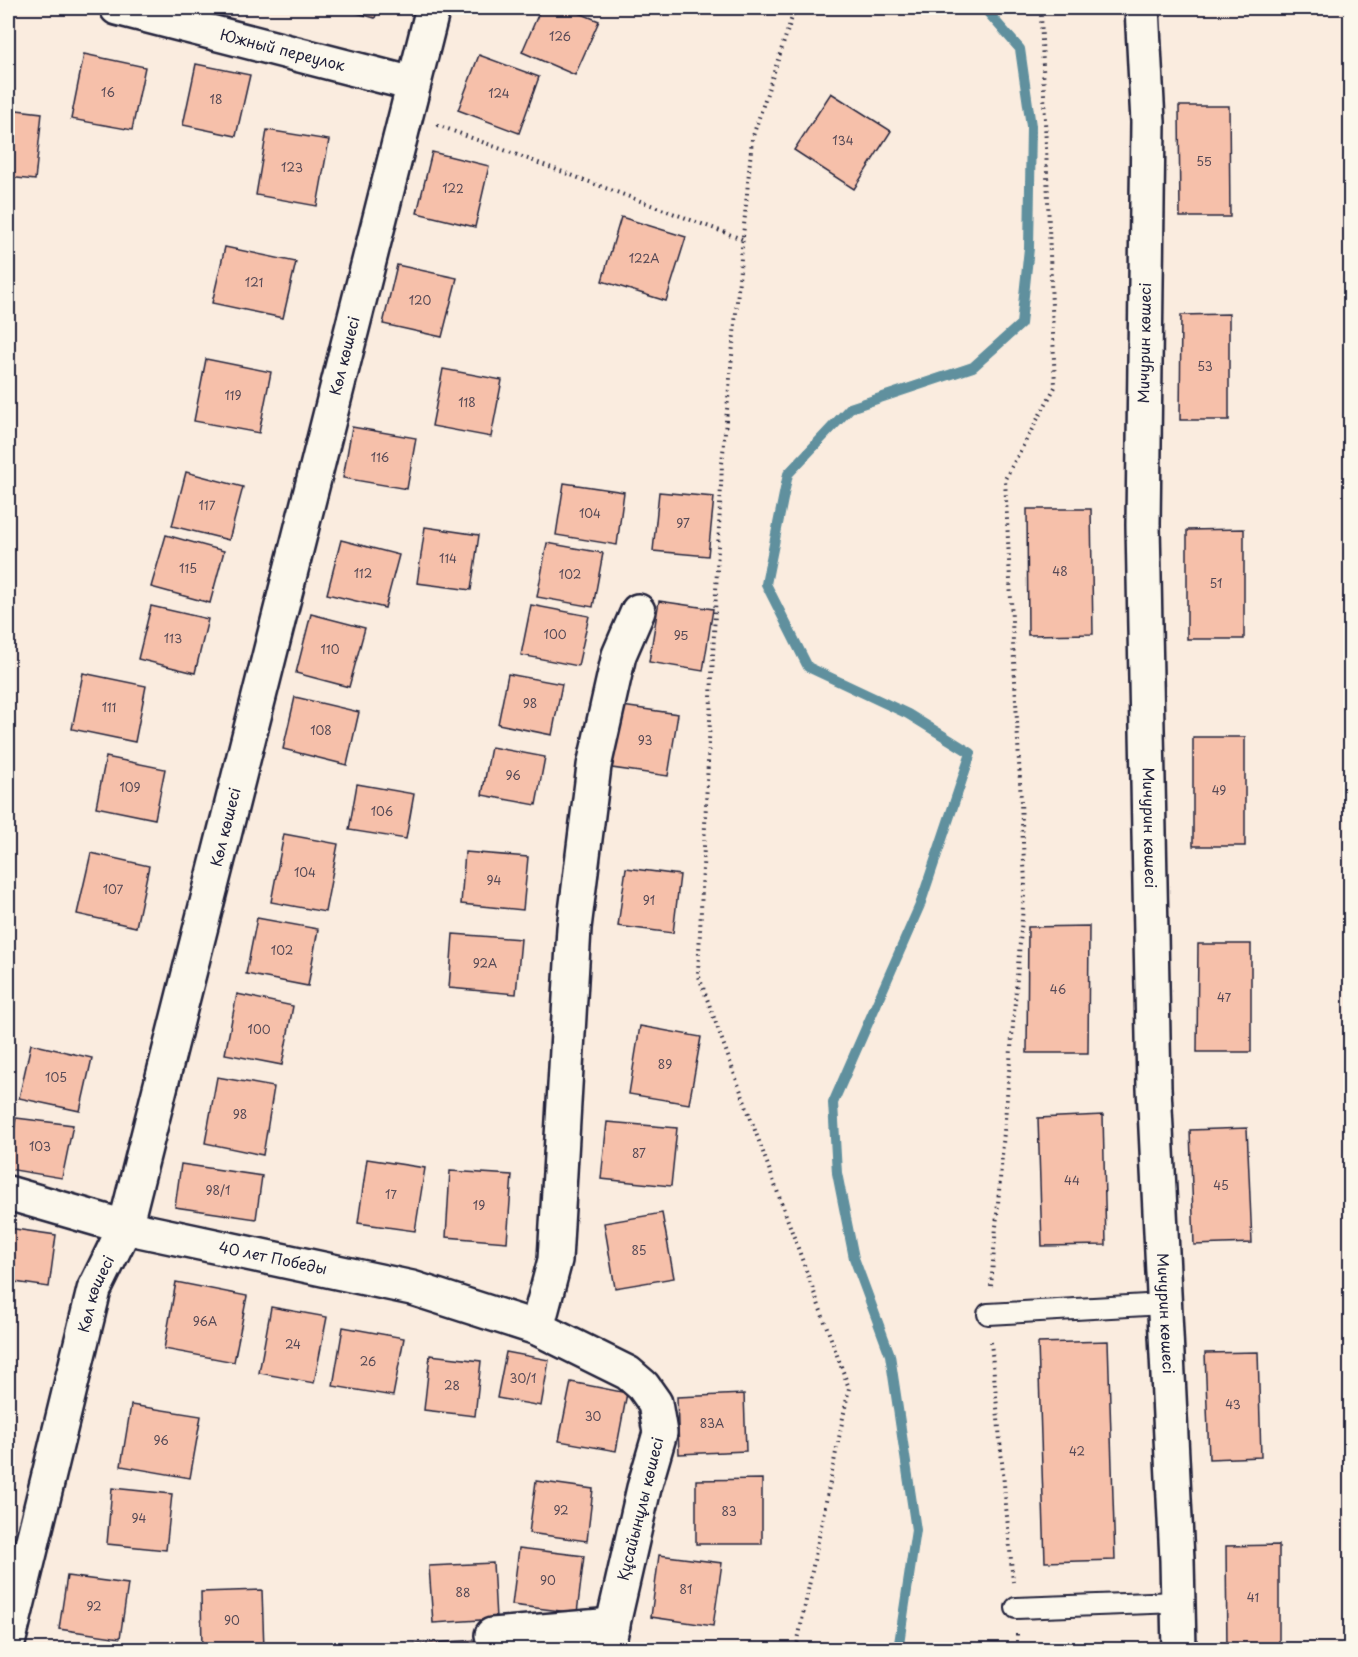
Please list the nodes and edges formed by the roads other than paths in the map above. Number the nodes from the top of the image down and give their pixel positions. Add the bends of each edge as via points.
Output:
1 (117, 8) edge
2 (433, 8) edge
3 (1142, 8) edge
4 (410, 99) junction
5 (638, 611) dead end
6 (8, 1193) edge
7 (124, 1227) junction
8 (1164, 1304) junction
9 (988, 1314) road end
10 (537, 1328) junction
11 (1178, 1602) junction
12 (1016, 1608) road end
13 (492, 1635) dead end
14 (610, 1637) edge
15 (8, 1643) edge
16 (1179, 1650) edge

1 - 4 street, Южный переулок
2 - 4 street, Көл көшесі
3 - 8 street, Мичурин көшесі via 1148,122 1143,525 1154,1088
4 - 7 street, Көл көшесі
5 - 10 street via 619,655 594,766 574,928 555,1260
6 - 7 street, 40 лет Победы
7 - 10 street, 40 лет Победы via 412,1288
7 - 15 street, Көл көшесі via 94,1290
8 - 9 lane
8 - 11 street, Мичурин көшесі
10 - 14 street, Құсайынұлы көшесі via 628,1372 656,1403 660,1433
11 - 12 lane
11 - 16 street, Мичурин көшесі
13 - 14 street

